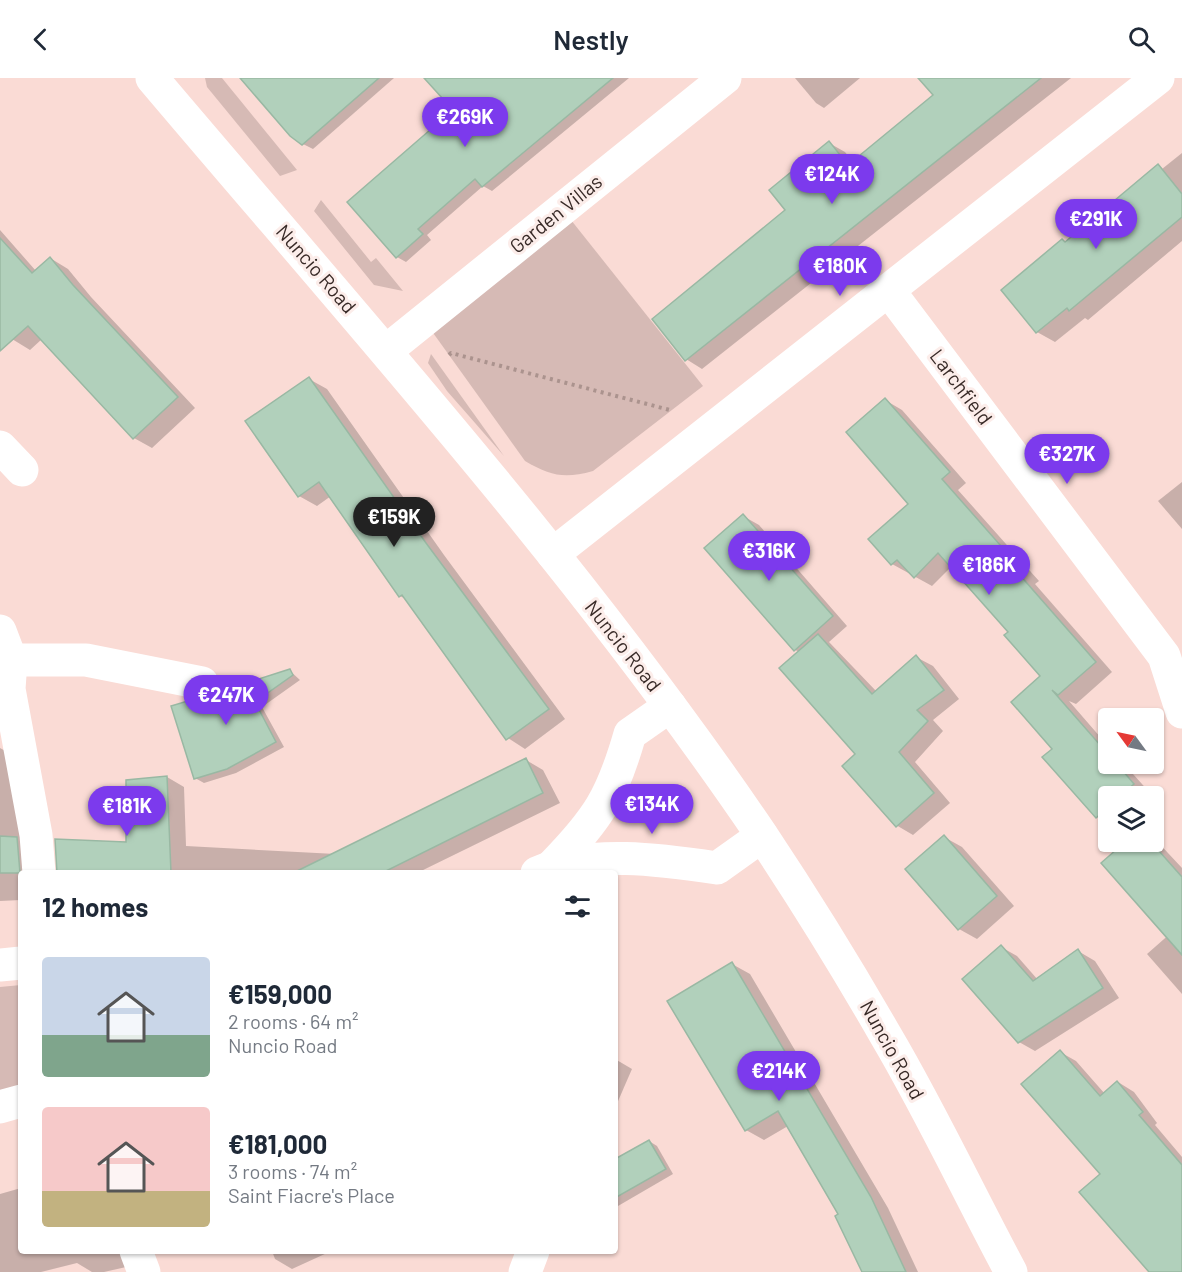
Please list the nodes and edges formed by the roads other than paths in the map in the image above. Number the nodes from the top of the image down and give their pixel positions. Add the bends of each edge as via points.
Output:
1 (725, 78) edge
2 (1158, 78) edge
3 (154, 79) edge
4 (889, 291) junction
5 (386, 351) junction
6 (553, 554) junction
7 (6, 645) edge
8 (1173, 648) edge
9 (202, 684) dead end
10 (670, 706) junction
11 (1182, 712) edge
12 (762, 836) junction
13 (39, 870) edge
14 (544, 870) edge
15 (18, 963) edge
16 (0, 965) edge
17 (18, 1102) edge
18 (0, 1107) edge
19 (137, 1254) edge
20 (532, 1254) edge
21 (144, 1272) edge
22 (525, 1272) edge
23 (1011, 1272) edge

1 - 5 street, Garden Villas
2 - 4 street
3 - 5 street, Nuncio Road
4 - 6 street
4 - 8 street, Larchfield
5 - 6 street, Nuncio Road
6 - 10 street, Nuncio Road
7 - 9 street
7 - 13 street via 9,689
8 - 11 street, Larchfield
10 - 12 street, Nuncio Road
10 - 14 street via 630,734 618,776 602,808 588,830
12 - 14 street via 717,867 606,860
12 - 23 street, Nuncio Road via 888,1038
15 - 16 street
17 - 18 street
19 - 21 street
20 - 22 street

